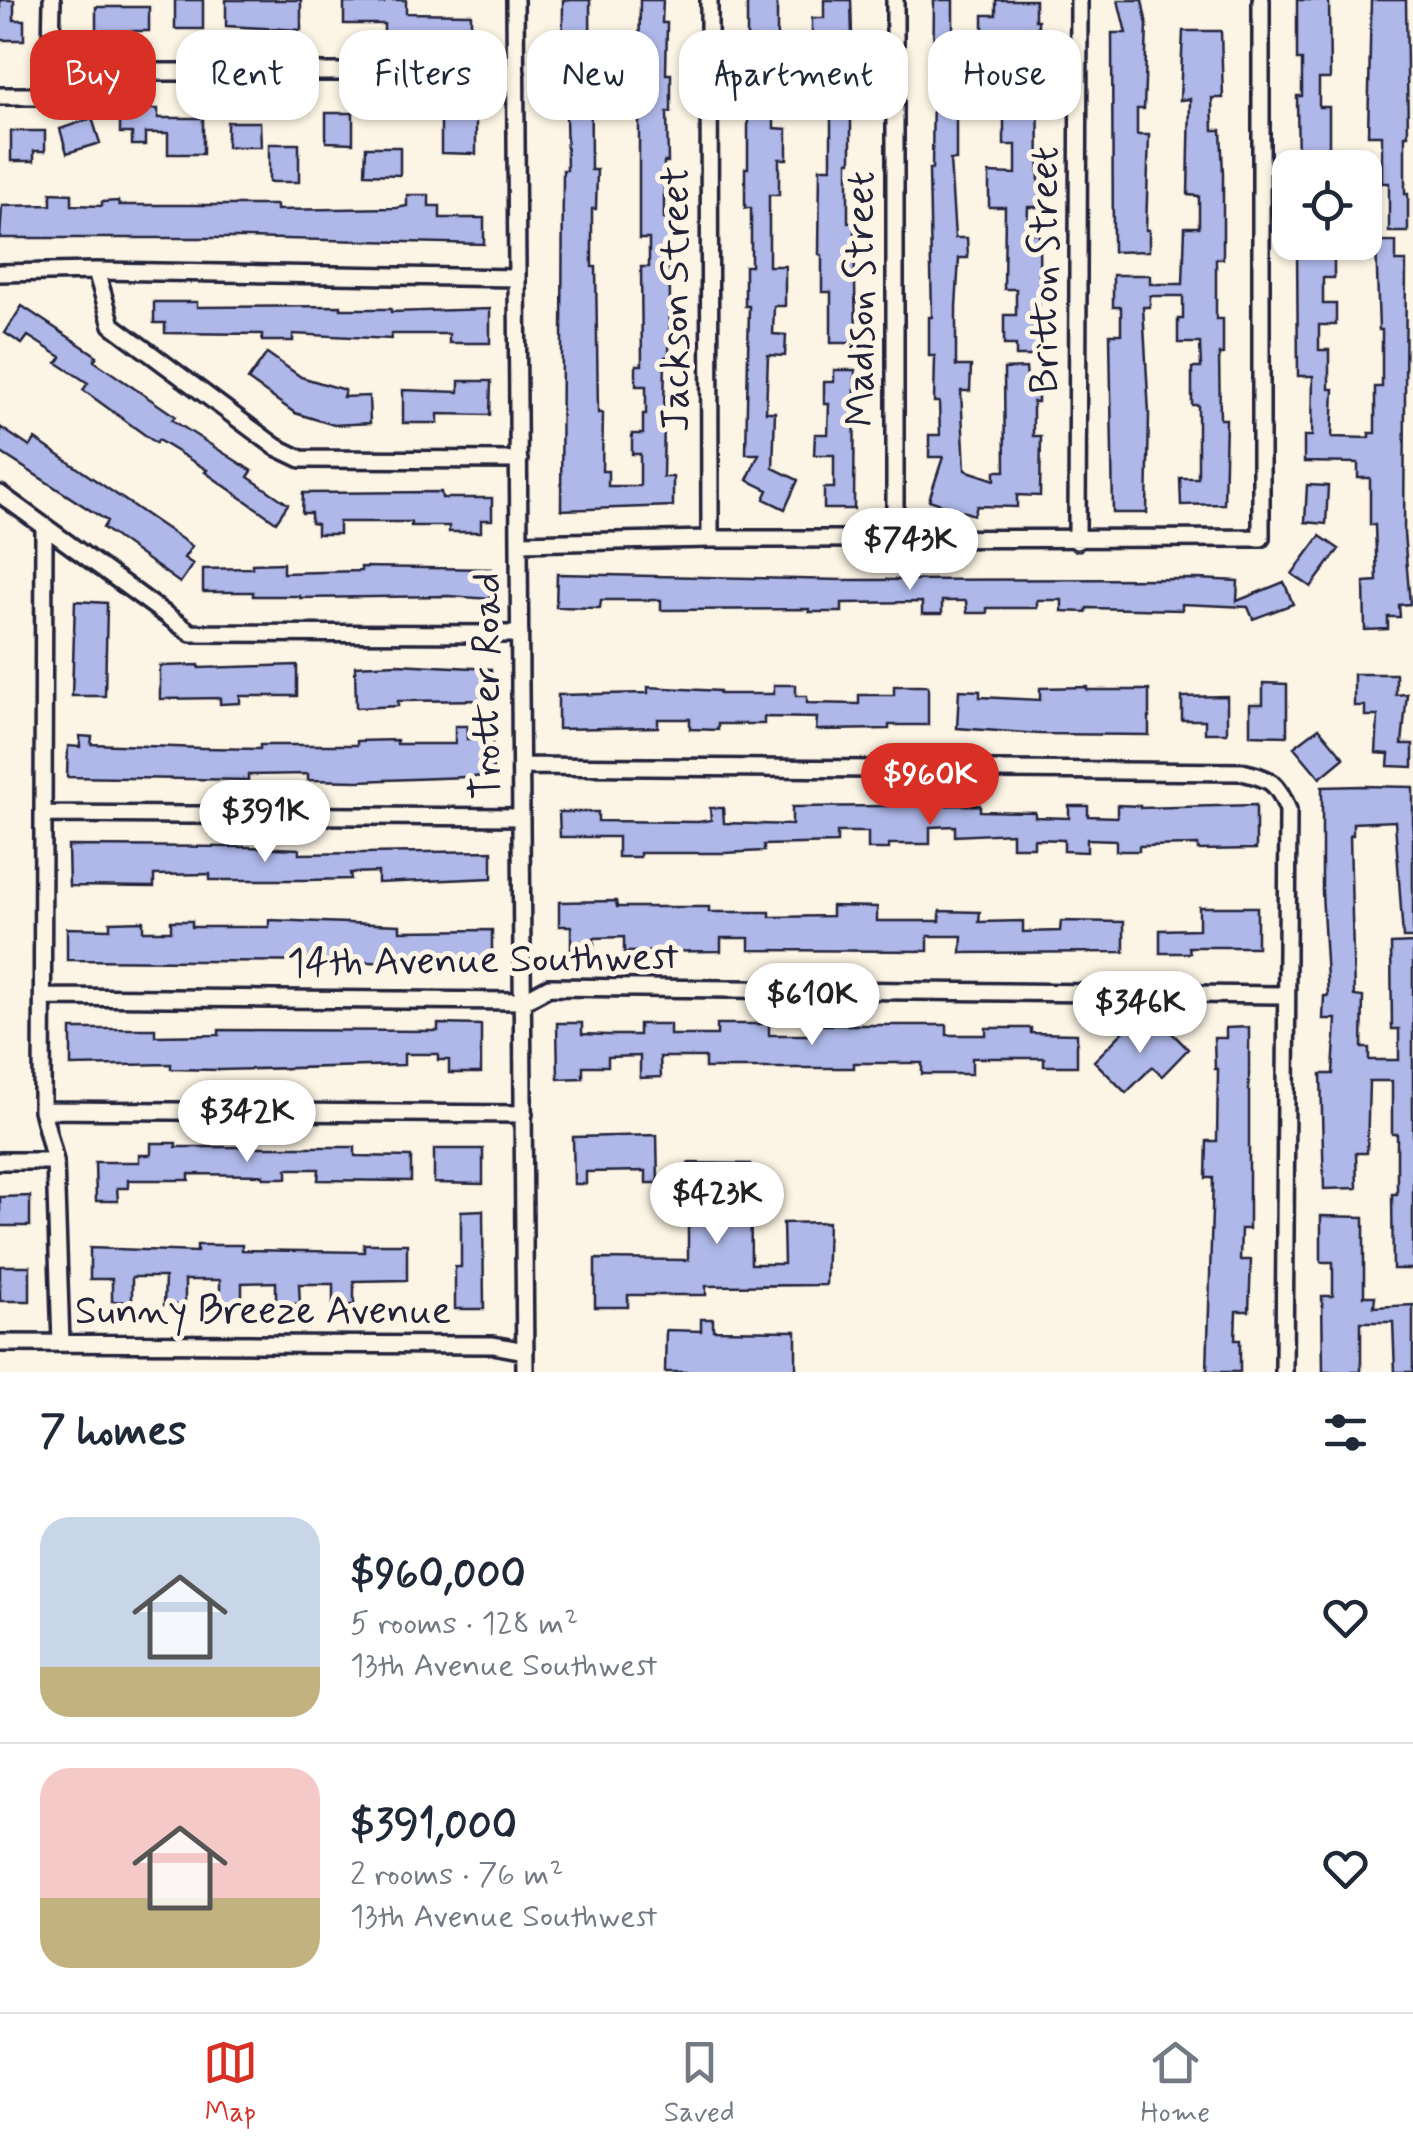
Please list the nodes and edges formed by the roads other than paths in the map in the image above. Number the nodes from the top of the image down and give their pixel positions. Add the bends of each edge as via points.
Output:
1 (52, 0) edge
2 (515, 0) edge
3 (709, 0) edge
4 (895, 0) edge
5 (1080, 0) edge
6 (1261, 0) edge
7 (52, 30) edge
8 (156, 72) edge
9 (516, 72) junction
10 (0, 96) edge
11 (30, 96) edge
12 (96, 271) junction
13 (0, 273) edge
14 (517, 278) junction
15 (518, 460) junction
16 (0, 494) edge
17 (44, 527) junction
18 (895, 538) junction
19 (710, 539) junction
20 (1078, 541) junction
21 (519, 544) junction
22 (520, 634) junction
23 (521, 766) junction
24 (43, 814) junction
25 (521, 817) junction
26 (1285, 994) junction
27 (42, 997) junction
28 (523, 1001) junction
29 (42, 1110) junction
30 (524, 1114) junction
31 (0, 1160) edge
32 (55, 1161) junction
33 (0, 1343) edge
34 (61, 1343) junction
35 (525, 1351) junction
36 (526, 1372) edge
37 (1284, 1372) edge

1 - 7 street
2 - 9 street, Trotter Road
3 - 19 street, Jackson Street
4 - 18 street, Madison Street
5 - 20 street, Britton Street
6 - 20 street via 1262,538
8 - 9 street
9 - 14 street, Trotter Road
10 - 11 street
12 - 13 street
12 - 14 street
12 - 15 street via 112,325 276,447 302,459
14 - 15 street, Trotter Road
15 - 21 street, Trotter Road
16 - 17 street
17 - 22 street via 191,633
17 - 24 street
18 - 19 street
18 - 20 street
19 - 21 street
21 - 22 street, Trotter Road
22 - 23 street, Trotter Road
23 - 25 street, Trotter Road
23 - 26 street via 1242,772 1268,778 1288,810
24 - 25 street
24 - 27 street
25 - 28 street, Trotter Road
26 - 28 street, 14th Avenue Southwest via 549,987
26 - 37 street
27 - 28 street, 14th Avenue Southwest
27 - 29 street
28 - 30 street, Trotter Road
29 - 30 street
29 - 32 street
30 - 35 street, Trotter Road
31 - 32 street
32 - 34 street
33 - 34 street, Sunny Breeze Avenue
34 - 35 street, Sunny Breeze Avenue via 493,1345
35 - 36 street, Trotter Road

